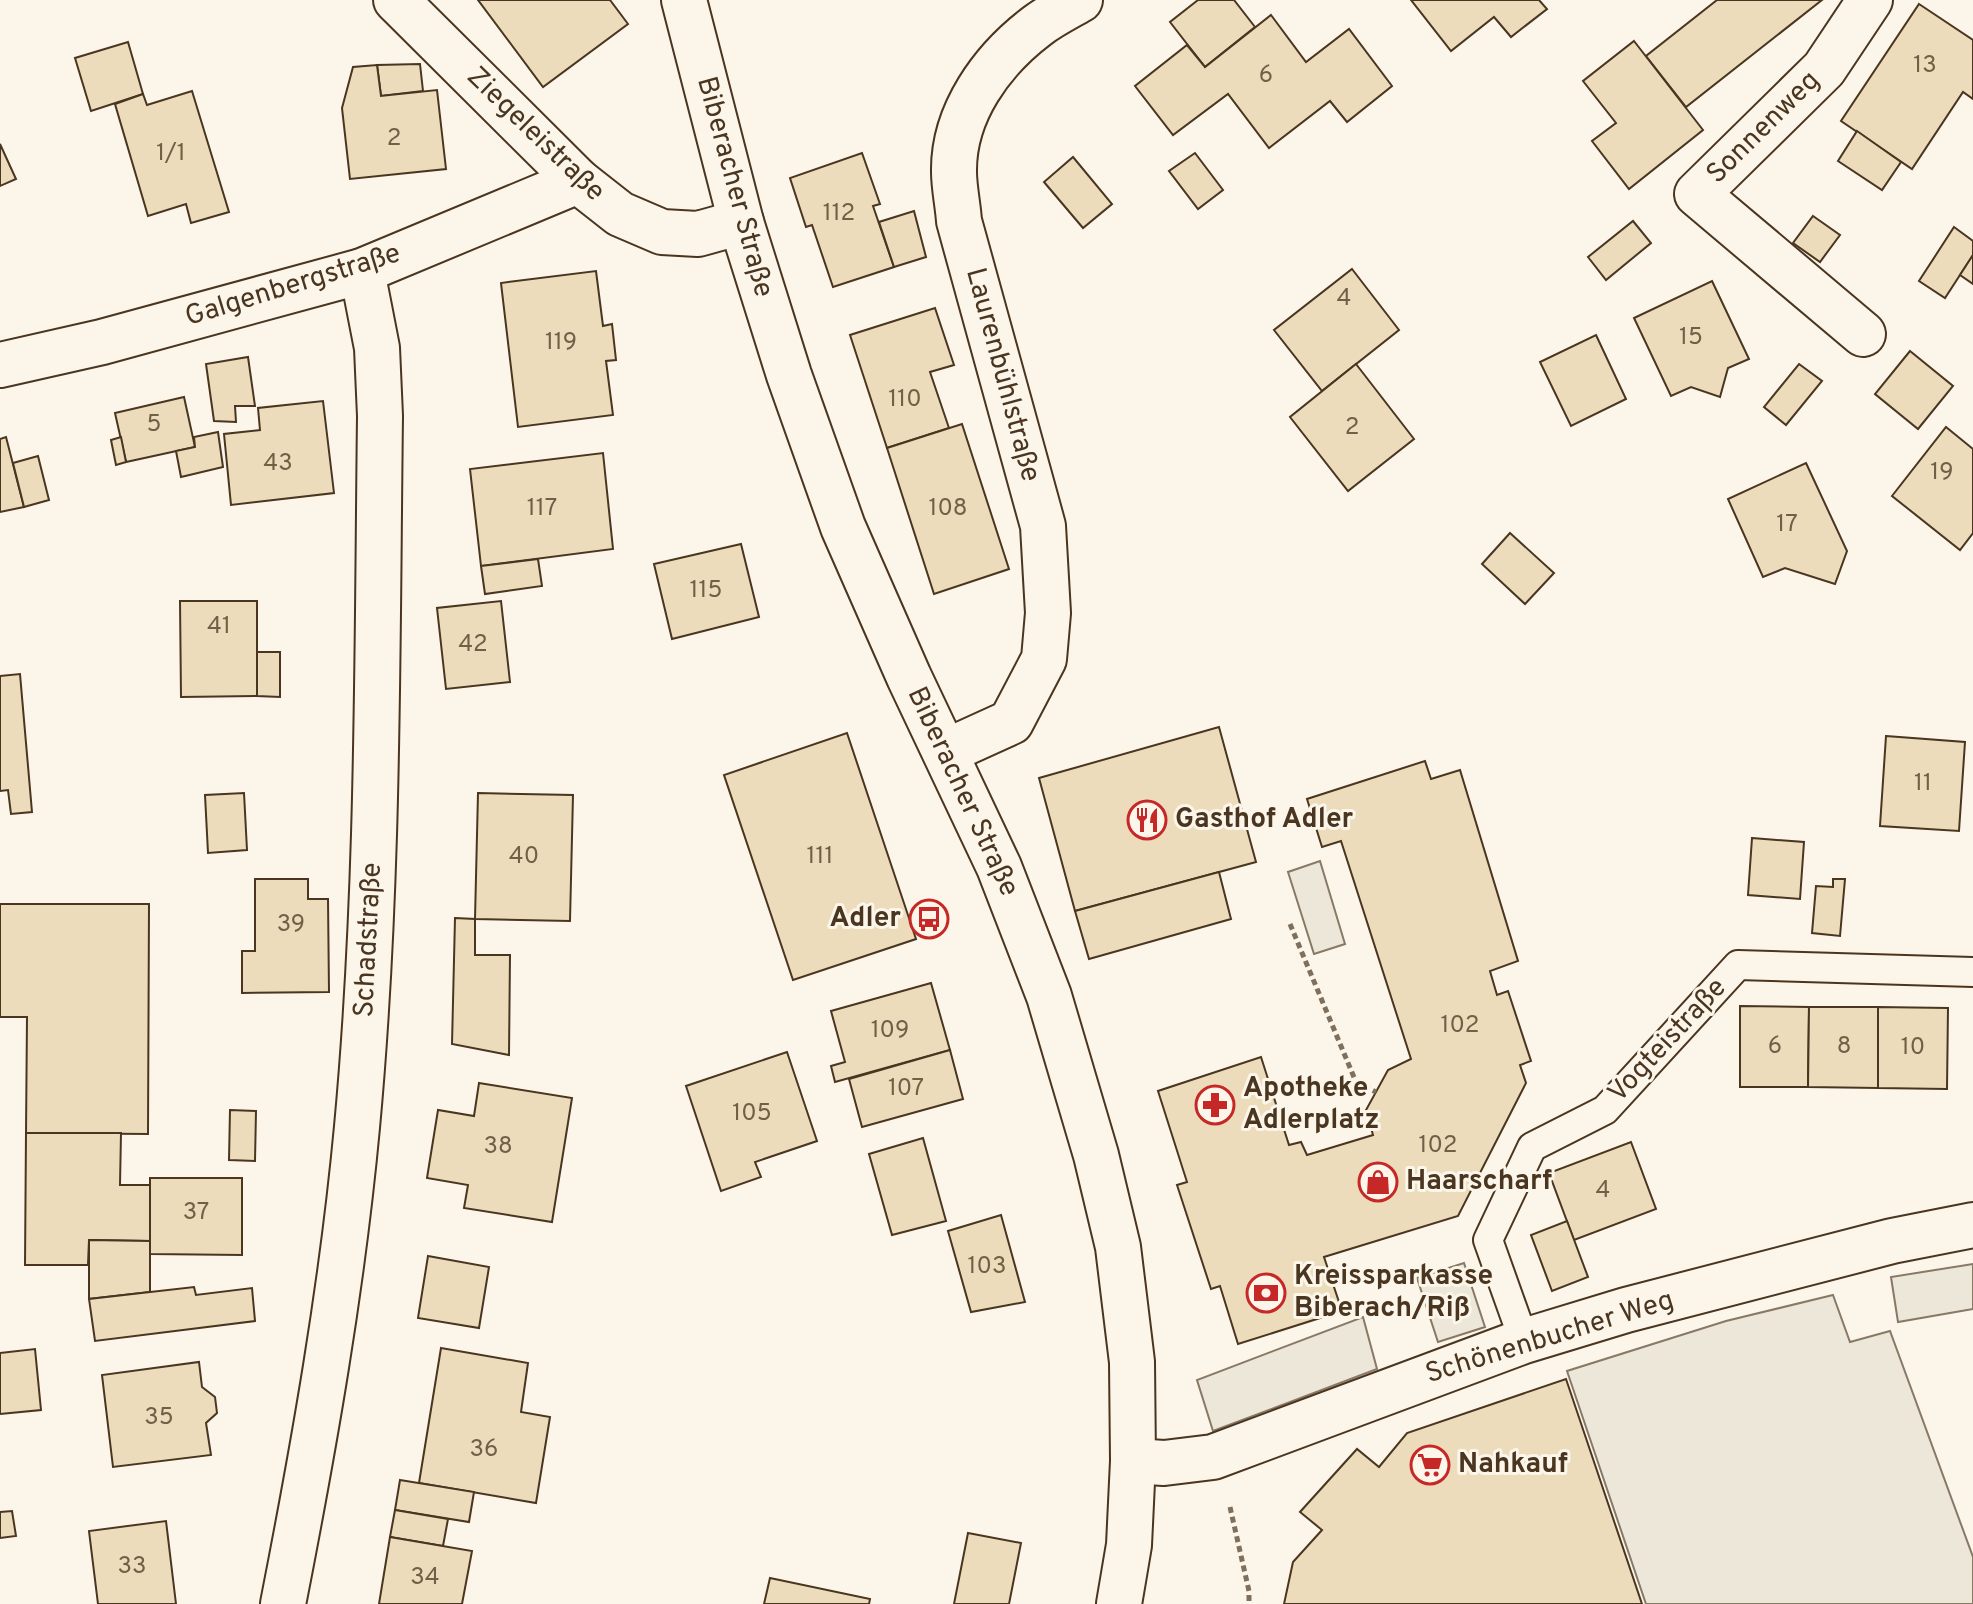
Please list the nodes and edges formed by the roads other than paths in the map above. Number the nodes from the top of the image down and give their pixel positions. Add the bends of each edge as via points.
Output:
1 (396, 0) edge
2 (684, 0) edge
3 (1080, 0) edge
4 (1870, 0) edge
5 (578, 181) junction
6 (741, 222) junction
7 (362, 271) junction
8 (1863, 334) dead end
9 (0, 365) edge
10 (945, 752) junction
11 (1973, 972) edge
12 (1973, 1225) edge
13 (1524, 1341) junction
14 (1133, 1461) junction
15 (283, 1604) edge
16 (1119, 1604) edge

1 - 5 street, Ziegeleistraße
2 - 6 street, Biberacher Straße
3 - 10 street, Laurenbühlstraße via 1038,26 994,65 957,136 959,221 1043,526 1048,613 1044,659 1011,722
4 - 8 street, Sonnenweg via 1824,69 1697,194
5 - 6 street, Ziegeleistraße via 620,214 662,232 698,234
5 - 7 street, Galgenbergstraße
6 - 10 street, Biberacher Straße via 843,527
7 - 9 street, Galgenbergstraße
7 - 15 street, Schadstraße via 377,348 380,416 375,826 364,1028 341,1266
10 - 14 street, Biberacher Straße via 999,867 1049,996 1096,1155 1118,1247 1132,1362
11 - 13 lane, Vogteistraße via 1738,965 1605,1110 1532,1147 1488,1240
12 - 13 street, Schönenbucher Weg via 1892,1241
13 - 14 street, Schönenbucher Weg via 1213,1457
14 - 16 street, Biberacher Straße via 1129,1545

